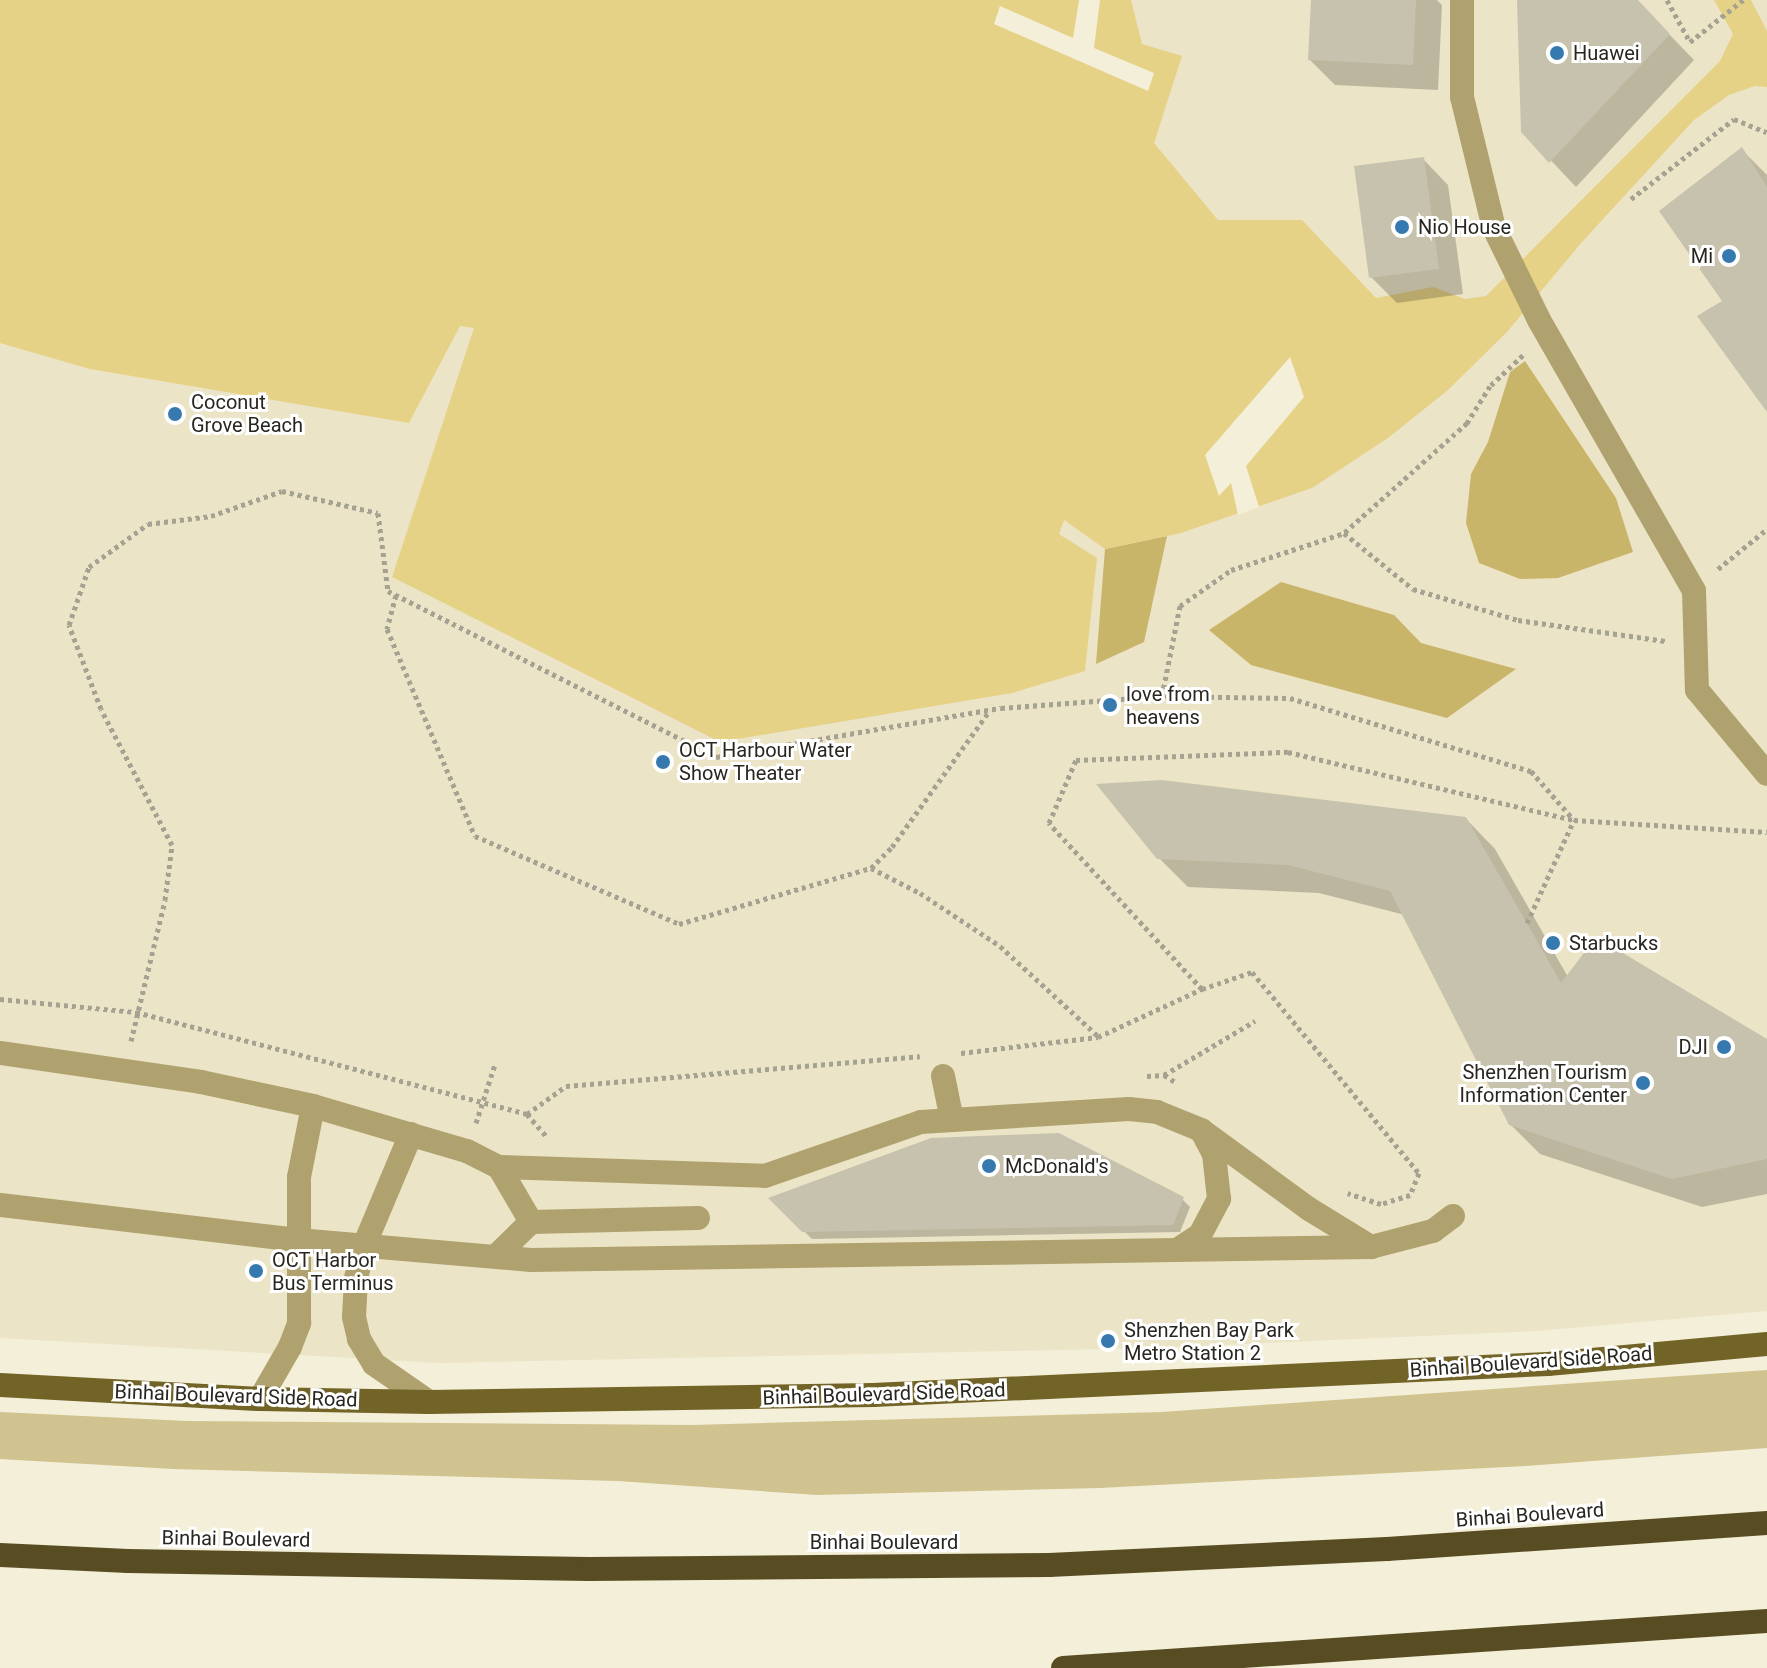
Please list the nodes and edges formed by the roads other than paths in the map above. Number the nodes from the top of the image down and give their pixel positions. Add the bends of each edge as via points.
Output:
1 (1462, 0) edge
2 (1767, 774) edge
3 (0, 1053) edge
4 (943, 1076) dead end
5 (313, 1106) junction
6 (952, 1120) junction
7 (1201, 1130) junction
8 (411, 1134) junction
9 (499, 1167) junction
10 (0, 1205) edge
11 (1453, 1216) dead end
12 (698, 1218) dead end
13 (531, 1222) junction
14 (298, 1240) junction
15 (364, 1246) junction
16 (1371, 1247) junction
17 (1180, 1248) junction
18 (496, 1256) junction
19 (1767, 1344) edge
20 (0, 1385) edge
21 (260, 1399) junction
22 (429, 1402) junction
23 (1767, 1523) edge
24 (0, 1555) edge
25 (1767, 1621) edge
26 (1063, 1668) edge

1 - 2 street via 1462,97 1494,228 1544,328 1694,591 1697,690
3 - 5 street via 126,1070
4 - 6 street
5 - 8 street
5 - 14 street via 299,1177
6 - 7 street via 1129,1109 1157,1112
6 - 9 street via 921,1122 765,1176
7 - 16 street
7 - 17 street via 1214,1154 1219,1199 1200,1235
8 - 9 street
8 - 15 street
9 - 13 street
10 - 14 street
11 - 16 street via 1433,1231
12 - 13 street
13 - 18 street
14 - 15 street
14 - 21 street via 299,1323
15 - 18 street
15 - 22 street via 354,1294 359,1339 381,1371
16 - 17 street
17 - 18 street via 531,1260
19 - 22 main road, Binhai Boulevard Side Road via 1548,1364 1125,1385 842,1396
20 - 21 main road, Binhai Boulevard Side Road
21 - 22 main road, Binhai Boulevard Side Road
23 - 24 highway, Binhai Boulevard via 1049,1565 589,1569
25 - 26 highway

